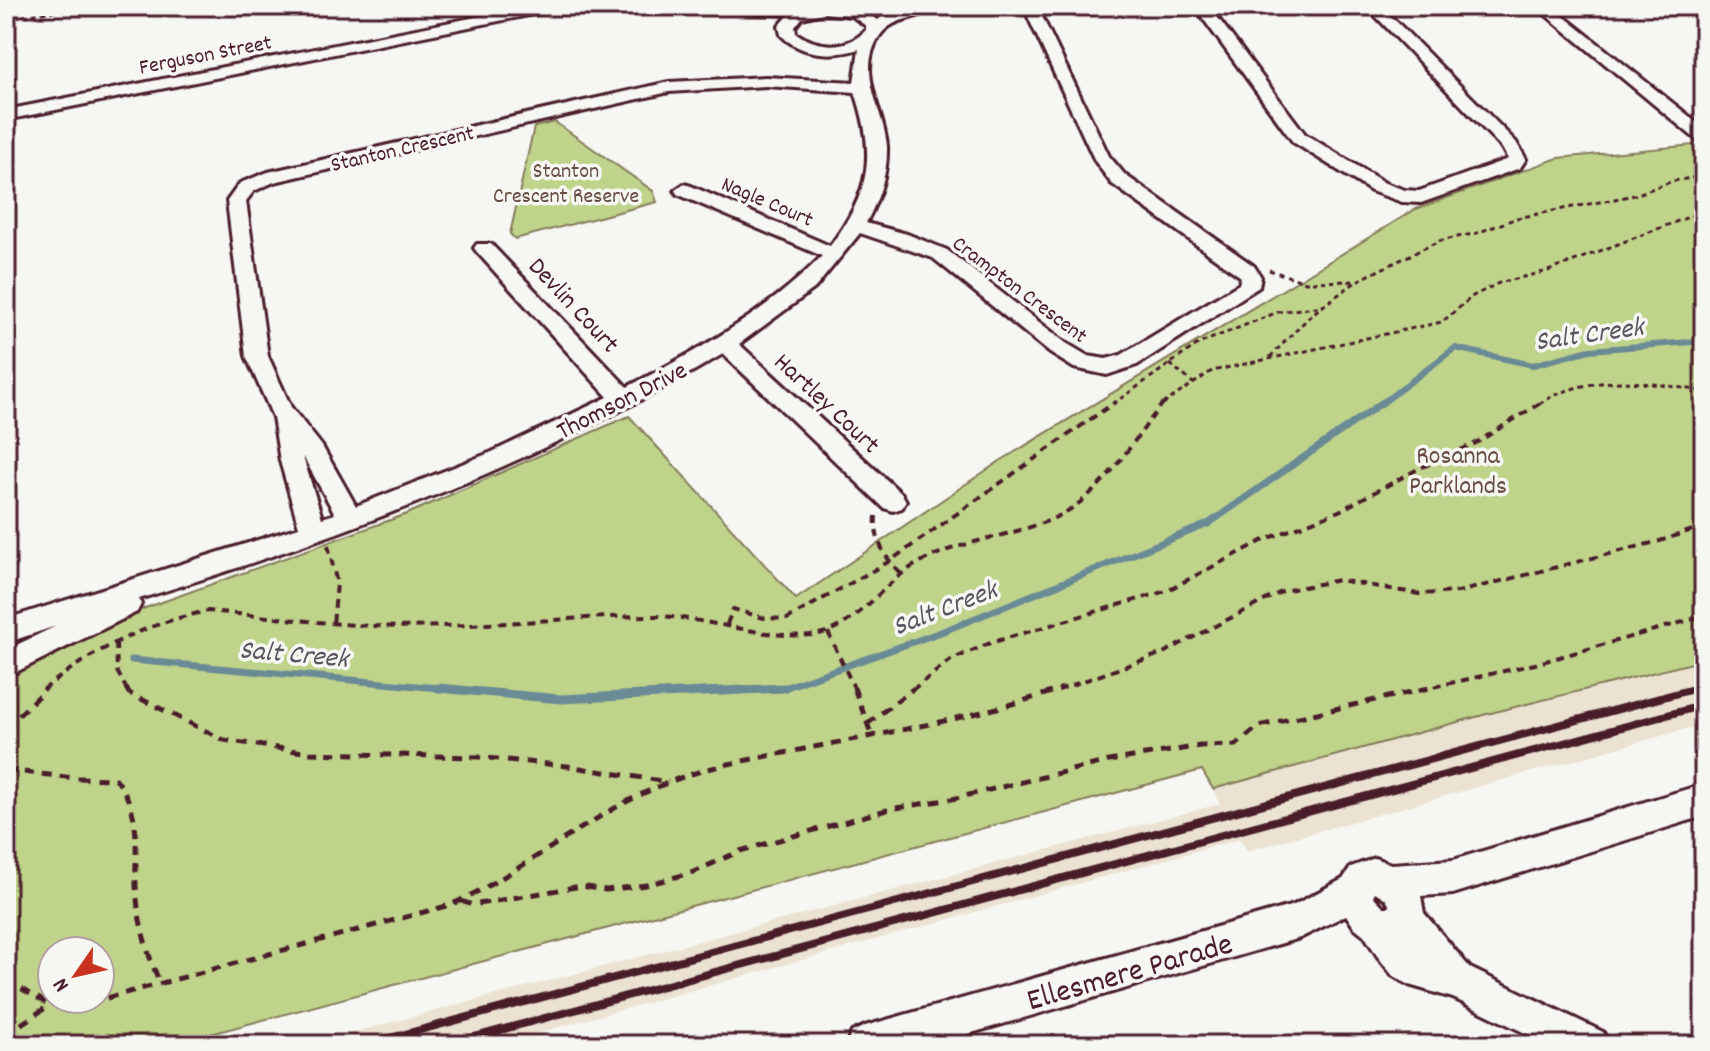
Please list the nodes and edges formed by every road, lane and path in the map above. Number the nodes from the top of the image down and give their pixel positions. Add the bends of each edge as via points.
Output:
1 (83, 6) edge
2 (554, 6) edge
3 (892, 6) edge
4 (930, 6) edge
5 (1030, 6) edge
6 (1201, 6) edge
7 (1373, 6) edge
8 (1542, 6) edge
9 (731, 7) edge
10 (838, 8) edge
11 (809, 10) edge
12 (6, 19) edge
13 (871, 36) junction
14 (793, 39) junction
15 (827, 65) junction
16 (791, 84) junction
17 (862, 88) junction
18 (6, 115) edge
19 (1704, 137) edge
20 (1704, 176) edge
21 (684, 190) dead end
22 (1704, 211) edge
23 (855, 226) junction
24 (484, 248) dead end
25 (833, 254) junction
26 (1247, 270) junction
27 (1357, 281) junction
28 (1323, 306) junction
29 (725, 343) junction
30 (1150, 348) junction
31 (1270, 357) junction
32 (1170, 364) junction
33 (1193, 383) junction
34 (1704, 391) edge
35 (624, 399) junction
36 (281, 411) junction
37 (893, 501) joint
38 (350, 518) junction
39 (1704, 526) edge
40 (318, 529) junction
41 (890, 561) junction
42 (215, 565) junction
43 (900, 573) junction
44 (116, 609) junction
45 (1704, 616) edge
46 (333, 624) junction
47 (727, 624) junction
48 (6, 631) edge
49 (828, 632) junction
50 (116, 644) junction
51 (6, 664) edge
52 (867, 724) junction
53 (6, 728) edge
54 (872, 736) junction
55 (6, 770) edge
56 (668, 782) junction
57 (1704, 800) edge
58 (1453, 877) junction
59 (459, 901) junction
60 (1384, 913) junction
61 (6, 980) edge
62 (160, 983) junction
63 (116, 995) edge
64 (36, 997) edge
65 (36, 1014) edge
66 (6, 1034) edge
67 (865, 1045) edge
68 (1590, 1045) edge

1 - 12 path
2 - 18 street, Ferguson Street
3 - 10 street
4 - 13 street via 892,17
5 - 26 street via 1101,157 1118,179
6 - 7 street via 1299,138 1378,187 1421,197 1514,164 1517,159 1510,146
8 - 19 street
9 - 11 street
9 - 14 street
10 - 11 street
10 - 13 street via 871,20
11 - 14 street via 788,23
13 - 14 street via 856,45 830,49
13 - 17 street, Thomson Drive
14 - 15 street
15 - 16 street, Stanton Crescent via 816,78
15 - 17 street
16 - 17 street, Stanton Crescent
16 - 36 street, Stanton Crescent via 669,87 247,187 236,201 252,332
17 - 23 street, Thomson Drive via 879,150 873,185
20 - 27 path via 1439,241
21 - 25 street, Nagle Court
22 - 31 path via 1548,271 1499,283 1442,322
23 - 25 street, Thomson Drive
23 - 30 street, Crampton Crescent via 940,254 1082,363 1119,364
24 - 35 street, Devlin Court
25 - 29 street, Thomson Drive via 784,301
26 - 27 path via 1259,267 1306,282
26 - 30 street, Crampton Crescent via 1251,282 1243,293
27 - 28 path
28 - 31 path
28 - 32 path via 1278,312 1222,332
29 - 35 street, Thomson Drive
29 - 37 street, Hartley Court
30 - 32 path
31 - 33 path via 1212,371
32 - 33 path
32 - 41 path
33 - 43 path via 1167,399 1118,465 1075,506 1052,519 967,542
34 - 52 path via 1632,381 1560,391 1476,443 1166,591 975,649 933,673
35 - 38 street, Thomson Drive via 509,454
36 - 38 street, Stanton Crescent via 313,452
36 - 40 street, Stanton Crescent via 292,461
37 - 41 path via 876,516 874,526 881,552
38 - 40 street, Thomson Drive
39 - 54 path via 1458,592 1419,594 1339,580 1303,585 1259,601 1163,653 1062,689
40 - 42 street, Thomson Drive
40 - 46 path via 339,583
41 - 43 path
41 - 47 path via 787,619 733,609
42 - 44 street, Thomson Drive
42 - 48 street, Thomson Drive
43 - 49 path via 861,613
44 - 50 path
44 - 51 street, Thomson Drive
45 - 59 path via 1535,664 1259,726 1236,745 1109,761 890,809 740,851 694,872 646,885 606,890 581,886 473,905
46 - 47 path via 530,624 657,616
46 - 50 path via 208,611 171,618
47 - 49 path via 789,636
49 - 52 path
50 - 53 path via 46,687
50 - 56 path via 117,671 129,693 236,743 310,753 478,757
52 - 54 path
54 - 56 path via 729,764
55 - 62 path via 116,779 127,791 139,826 139,920
56 - 59 path via 595,817 488,888
57 - 58 street
58 - 60 street
58 - 60 street via 1391,881 1367,876 1357,884
59 - 62 path
60 - 67 street, Ellesmere Parade via 1300,921
60 - 68 street via 1390,945 1406,963 1457,981
61 - 64 path
62 - 63 path
65 - 66 path

